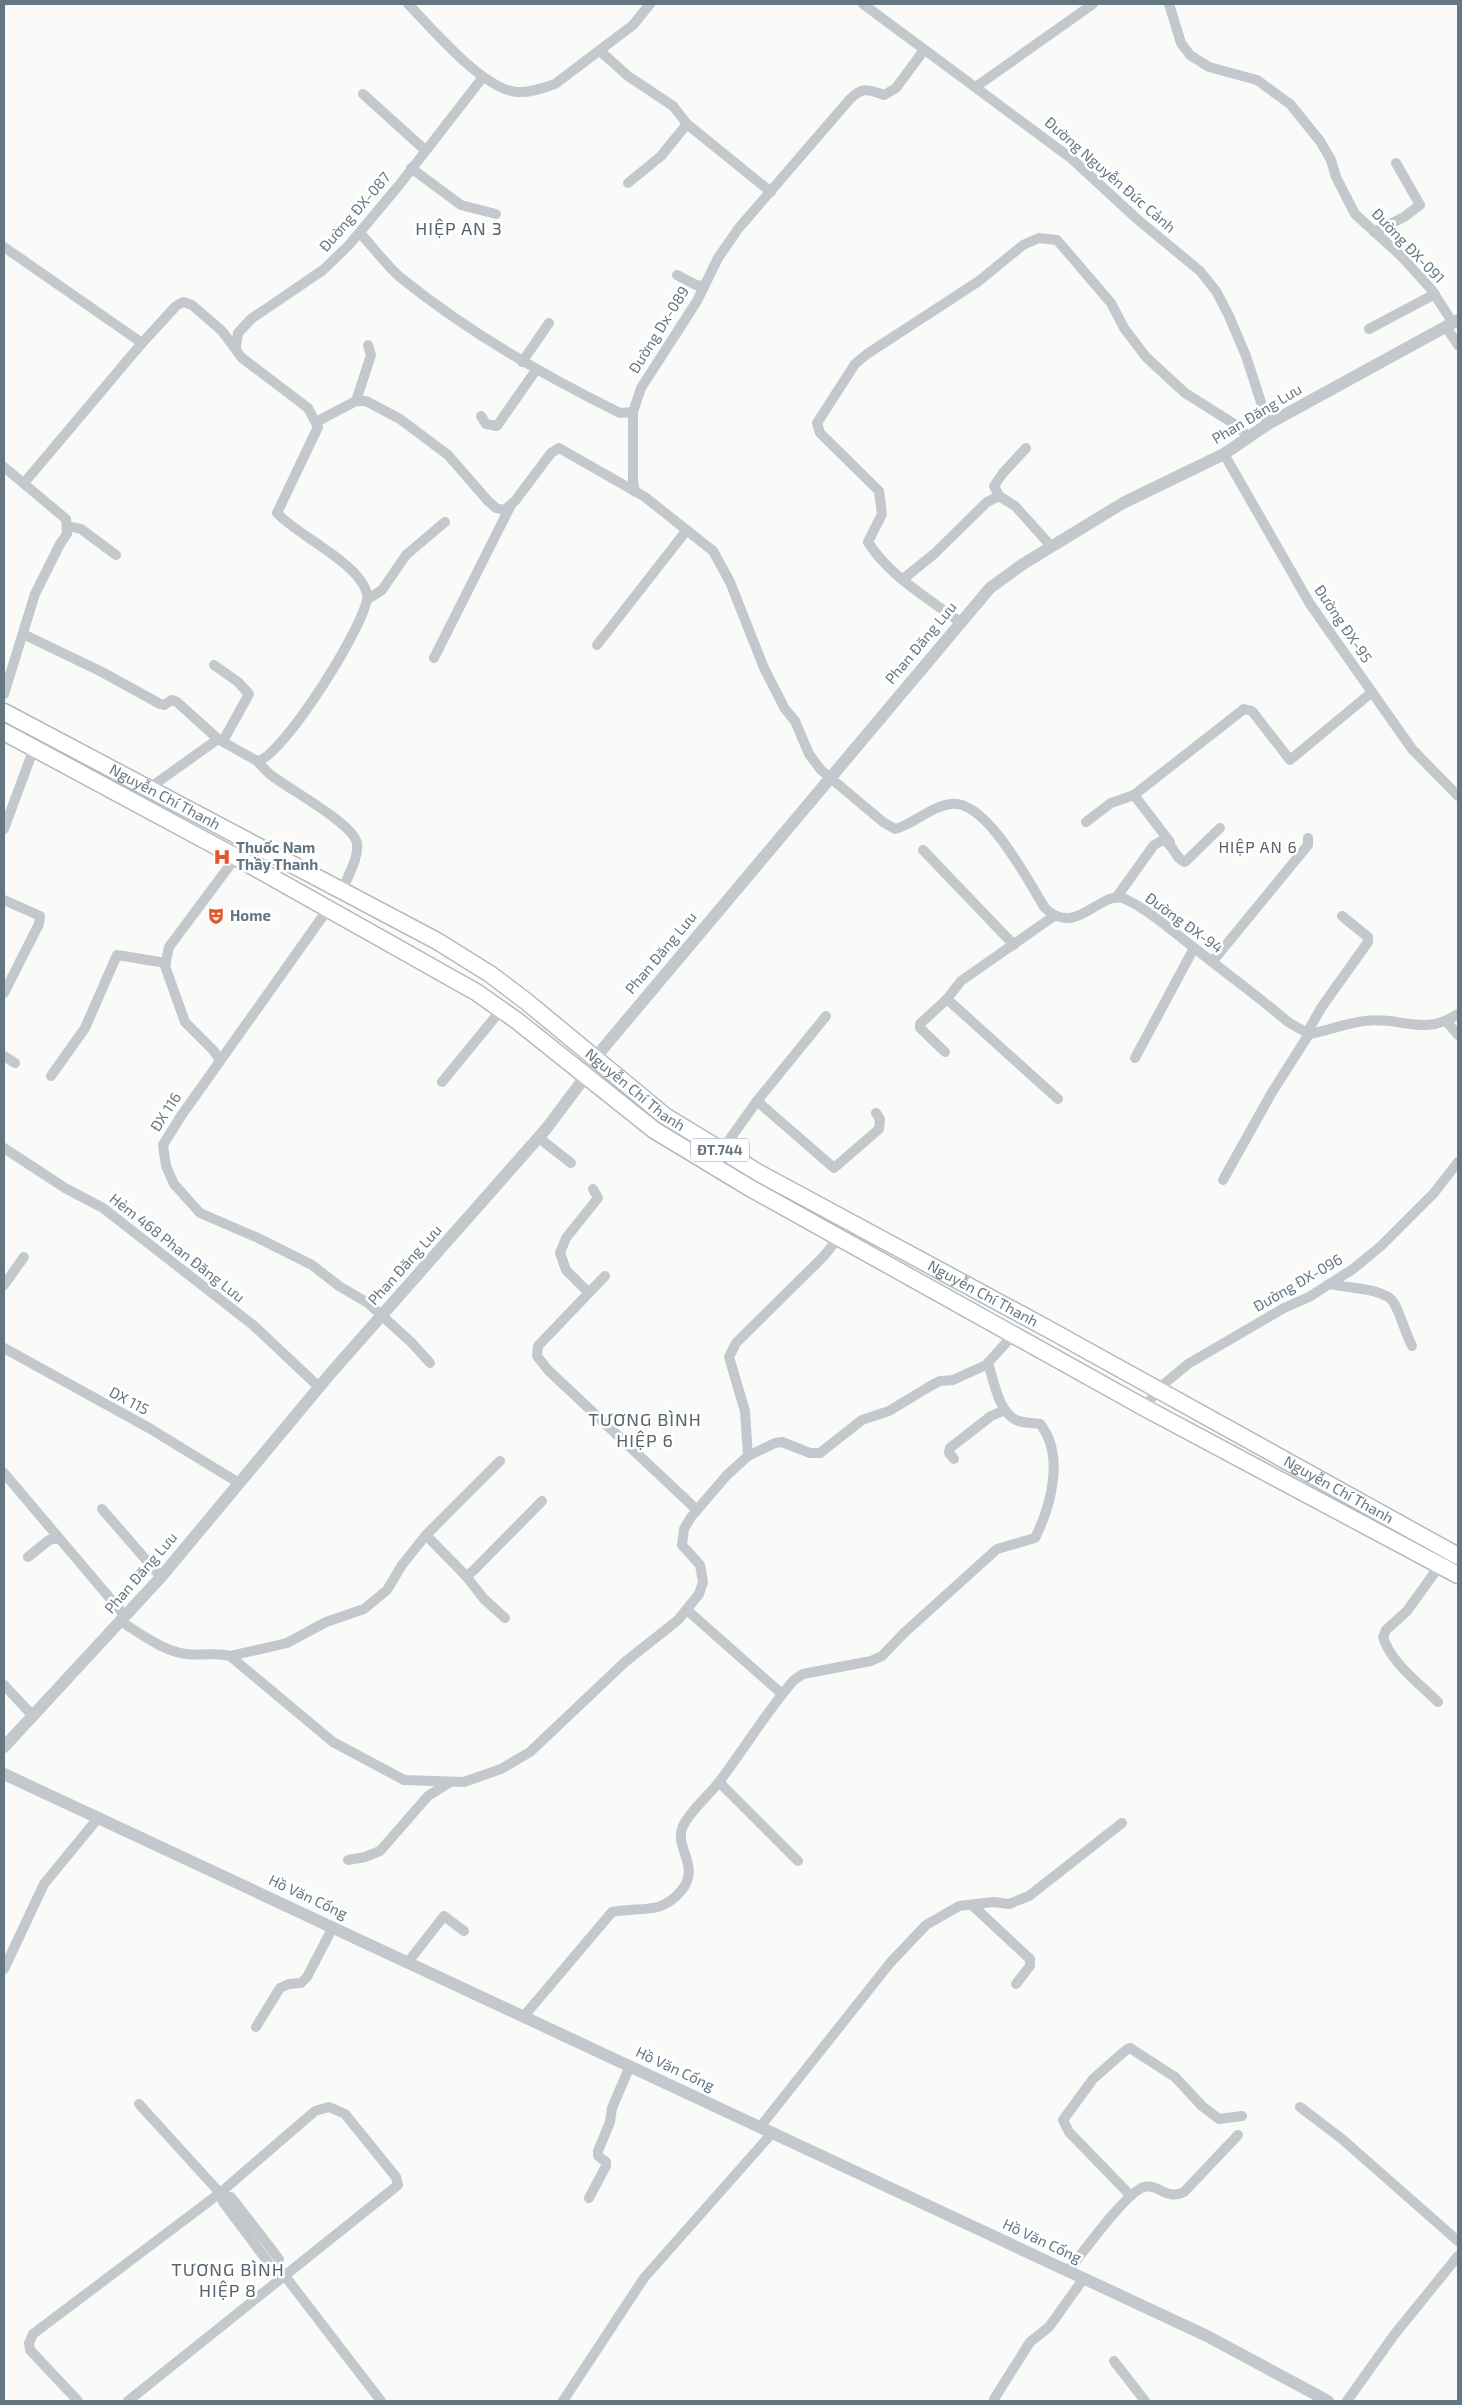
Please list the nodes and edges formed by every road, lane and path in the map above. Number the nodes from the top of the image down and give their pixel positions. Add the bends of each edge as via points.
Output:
1 (408, 4) edge
2 (650, 4) edge
3 (863, 4) edge
4 (1093, 4) edge
5 (1169, 4) edge
6 (924, 50) junction
7 (600, 51) junction
8 (483, 77) junction
9 (977, 86) junction
10 (363, 94) dead end
11 (687, 124) junction
12 (425, 150) junction
13 (1396, 163) dead end
14 (411, 168) junction
15 (628, 183) dead end
16 (770, 192) junction
17 (496, 214) dead end
18 (1374, 232) junction
19 (360, 233) junction
20 (4, 247) edge
21 (677, 275) dead end
22 (704, 286) junction
23 (1435, 294) junction
24 (549, 323) dead end
25 (1453, 323) edge
26 (1369, 330) dead end
27 (142, 343) junction
28 (368, 345) dead end
29 (1458, 345) edge
30 (236, 347) junction
31 (522, 362) junction
32 (536, 370) junction
33 (356, 401) junction
34 (632, 412) junction
35 (481, 416) dead end
36 (316, 422) junction
37 (1268, 424) junction
38 (1249, 437) junction
39 (1026, 448) dead end
40 (1224, 454) junction
41 (4, 467) edge
42 (24, 483) junction
43 (635, 492) junction
44 (999, 496) junction
45 (512, 504) junction
46 (445, 522) dead end
47 (68, 526) junction
48 (686, 531) junction
49 (1051, 546) junction
50 (116, 554) dead end
51 (903, 579) junction
52 (368, 600) junction
53 (960, 622) junction
54 (23, 634) junction
55 (597, 645) dead end
56 (434, 658) dead end
57 (214, 665) dead end
58 (1371, 693) junction
59 (4, 694) edge
60 (4, 712) edge
61 (4, 732) edge
62 (221, 740) junction
63 (34, 748) junction
64 (257, 761) junction
65 (829, 778) junction
66 (1458, 781) edge
67 (1450, 788) junction
68 (148, 789) junction
69 (1134, 795) junction
70 (1458, 796) edge
71 (139, 806) junction
72 (1086, 822) dead end
73 (1220, 828) dead end
74 (4, 829) edge
75 (1308, 838) dead end
76 (1170, 842) junction
77 (923, 850) dead end
78 (236, 857) junction
79 (342, 891) junction
80 (1116, 898) junction
81 (4, 900) edge
82 (328, 908) junction
83 (1054, 916) junction
84 (1342, 916) dead end
85 (1014, 945) junction
86 (1194, 948) junction
87 (1212, 962) junction
88 (166, 963) junction
89 (4, 992) edge
90 (947, 999) junction
91 (501, 1010) junction
92 (1458, 1014) edge
93 (826, 1016) dead end
94 (1447, 1022) junction
95 (1308, 1034) junction
96 (1458, 1035) edge
97 (945, 1052) dead end
98 (4, 1056) edge
99 (595, 1058) junction
100 (1135, 1058) dead end
101 (220, 1061) junction
102 (15, 1063) dead end
103 (51, 1076) dead end
104 (585, 1077) junction
105 (442, 1082) dead end
106 (1058, 1099) dead end
107 (757, 1101) junction
108 (876, 1113) dead end
109 (539, 1138) junction
110 (4, 1148) edge
111 (722, 1150) junction
112 (1458, 1162) edge
113 (571, 1163) dead end
114 (1455, 1177) edge
115 (1223, 1180) dead end
116 (593, 1189) dead end
117 (848, 1221) junction
118 (838, 1238) junction
119 (24, 1257) dead end
120 (604, 1276) dead end
121 (1329, 1284) junction
122 (4, 1285) edge
123 (588, 1292) junction
124 (382, 1315) junction
125 (1014, 1334) junction
126 (1412, 1346) dead end
127 (4, 1348) edge
128 (430, 1363) dead end
129 (988, 1363) junction
130 (320, 1387) junction
131 (1158, 1389) junction
132 (1145, 1408) junction
133 (1005, 1410) junction
134 (748, 1456) junction
135 (954, 1459) dead end
136 (500, 1461) dead end
137 (4, 1473) edge
138 (239, 1483) junction
139 (542, 1501) dead end
140 (102, 1509) dead end
141 (697, 1510) junction
142 (426, 1535) junction
143 (58, 1538) junction
144 (1458, 1556) edge
145 (28, 1558) dead end
146 (1440, 1565) junction
147 (1458, 1575) edge
148 (161, 1576) junction
149 (466, 1576) junction
150 (687, 1610) junction
151 (123, 1618) junction
152 (505, 1618) dead end
153 (230, 1656) junction
154 (4, 1685) edge
155 (782, 1694) junction
156 (1438, 1702) dead end
157 (33, 1716) junction
158 (4, 1747) edge
159 (4, 1774) edge
160 (451, 1782) junction
161 (719, 1782) junction
162 (99, 1818) junction
163 (1122, 1823) dead end
164 (348, 1860) dead end
165 (798, 1861) dead end
166 (972, 1905) junction
167 (333, 1927) junction
168 (464, 1931) dead end
169 (408, 1962) junction
170 (4, 1969) edge
171 (1016, 1984) dead end
172 (524, 2016) junction
173 (256, 2027) dead end
174 (630, 2066) junction
175 (139, 2104) dead end
176 (1300, 2107) dead end
177 (1242, 2116) dead end
178 (760, 2126) junction
179 (772, 2132) junction
180 (1238, 2134) dead end
181 (222, 2195) junction
182 (1131, 2196) junction
183 (589, 2198) dead end
184 (257, 2231) junction
185 (249, 2238) junction
186 (1458, 2241) edge
187 (1458, 2256) edge
188 (278, 2267) junction
189 (1068, 2271) junction
190 (285, 2276) junction
191 (1084, 2278) junction
192 (1114, 2361) dead end
193 (994, 2399) dead end
194 (78, 2401) edge
195 (128, 2401) edge
196 (381, 2401) edge
197 (563, 2401) edge
198 (1146, 2401) edge
199 (1328, 2401) edge
200 (1347, 2401) edge

1 - 8 street
2 - 7 street via 633,25
3 - 6 street, Đường Nguyễn Đức Cảnh
4 - 9 street
5 - 18 street, Đường ĐX-091 via 1181,42 1190,55 1209,67 1257,80 1290,104 1324,147 1356,214
6 - 9 street, Đường Nguyễn Đức Cảnh
6 - 16 street, Đường Dx-089 via 889,93 858,91
7 - 8 street via 554,84 540,89 518,92
7 - 11 street via 628,76 673,106
8 - 12 street, Đường ĐX-087
9 - 37 street, Đường Nguyễn Đức Cảnh via 1072,159 1200,271 1216,291 1229,316
10 - 12 street
11 - 15 street via 661,156
11 - 16 street
12 - 14 street, Đường ĐX-087
13 - 18 street via 1420,205
14 - 17 street via 461,205
14 - 19 street, Đường ĐX-087
16 - 22 street, Đường Dx-089 via 738,229
18 - 23 street, Đường ĐX-091
19 - 30 street, Đường ĐX-087 via 323,270 251,319 238,333
19 - 31 street via 400,277 448,314
20 - 27 street
21 - 22 street
22 - 34 street, Đường Dx-089 via 641,388
23 - 25 street, Đường ĐX-091
23 - 26 street
24 - 31 street
25 - 29 street, Đường ĐX-091
25 - 37 street, Phan Đăng Lưu
27 - 30 street via 184,302 192,305
27 - 42 street
28 - 33 street via 371,355
30 - 36 street via 246,362 308,408
31 - 32 street
32 - 34 street via 620,413
32 - 35 street via 497,426 486,424
33 - 36 street
33 - 45 street via 366,401 400,419 448,455 496,508 504,510
34 - 43 street, Đường Dx-089
36 - 52 street via 315,436 277,513 354,573
37 - 38 street, Phan Đăng Lưu
38 - 40 street, Phan Đăng Lưu
38 - 51 street via 1185,392 1146,356 1124,328 1111,303 1057,240 1039,238 1023,245 979,281 855,364 817,423 820,433 878,491 882,514 868,542 890,570
39 - 44 street via 994,486
40 - 49 street, Phan Đăng Lưu via 1122,503
40 - 58 street, Đường ĐX-95 via 1310,604
41 - 42 street
42 - 47 street via 66,519
43 - 45 street via 559,448 551,453
43 - 48 street
44 - 49 street via 1015,506
44 - 51 street via 987,502 934,554
45 - 56 street
46 - 52 street via 406,554 382,590
47 - 50 street via 81,529
47 - 54 street via 67,534 40,583
48 - 55 street
48 - 65 street via 720,560 764,668 809,754
49 - 53 street, Phan Đăng Lưu via 990,588
51 - 53 street
52 - 64 street via 361,621 316,695 280,745 270,756
53 - 65 street, Phan Đăng Lưu
54 - 59 street
54 - 62 street via 160,704 172,700 177,702
57 - 62 street via 238,682 248,694
58 - 67 street, Đường ĐX-95 via 1412,749
58 - 69 street via 1290,760 1252,711 1244,709
60 - 68 main road, Nguyễn Chí Thanh / ĐT.744
61 - 63 main road, Nguyễn Chí Thanh / ĐT.744
62 - 64 street
62 - 68 street
63 - 71 main road, Nguyễn Chí Thanh / ĐT.744
63 - 74 street
64 - 79 street via 271,775 352,833 357,841 357,850
65 - 83 street via 895,829 949,804 964,804 984,819 1007,846 1045,908
65 - 99 street, Phan Đăng Lưu
66 - 67 street
67 - 70 street, Đường ĐX-95
68 - 71 main road
68 - 79 main road, Nguyễn Chí Thanh / ĐT.744
69 - 72 street via 1111,803
69 - 76 street
71 - 78 main road, Nguyễn Chí Thanh / ĐT.744
73 - 76 street via 1185,862
75 - 87 street via 1308,845
76 - 80 street via 1163,840 1154,845
77 - 85 street
78 - 82 main road, Nguyễn Chí Thanh / ĐT.744
78 - 88 street via 169,947
79 - 99 main road, Nguyễn Chí Thanh / ĐT.744 via 437,941 490,974
80 - 83 street via 1073,917
80 - 86 street, Đường ĐX-94 via 1124,898 1154,917
81 - 89 street via 40,916 39,924
82 - 91 main road, Nguyễn Chí Thanh / ĐT.744
82 - 101 street, ĐX 116
83 - 85 street
84 - 95 street via 1368,937 1368,942 1321,1008
85 - 90 street via 961,981
86 - 87 street, Đường ĐX-94
86 - 100 street
87 - 95 street, Đường ĐX-94
88 - 101 street via 185,1022
88 - 103 street via 117,955 85,1028
90 - 97 street via 920,1024 920,1028
90 - 106 street
91 - 104 main road, Nguyễn Chí Thanh / ĐT.744
91 - 105 street
92 - 94 street
93 - 107 street
94 - 95 street via 1415,1026 1365,1020 1331,1031
94 - 96 street
95 - 115 street
98 - 102 street
99 - 104 street, Phan Đăng Lưu
99 - 111 main road, Nguyễn Chí Thanh / ĐT.744 via 665,1116
101 - 124 street, ĐX 116 via 163,1145 166,1166 174,1184 200,1213 312,1265
104 - 109 street, Phan Đăng Lưu
104 - 118 main road, Nguyễn Chí Thanh / ĐT.744 via 654,1130
107 - 108 street via 834,1168 879,1129 880,1119
107 - 111 street
109 - 113 street
109 - 124 street, Phan Đăng Lưu
110 - 130 street, Hẻm 468 Phan Đăng Lưu via 65,1188 103,1208 253,1325
111 - 117 main road, Nguyễn Chí Thanh / ĐT.744
112 - 114 street, Đường ĐX-096
114 - 121 street, Đường ĐX-096 via 1354,1269
116 - 123 street via 598,1198 566,1238 560,1253 566,1270
117 - 118 main road
117 - 131 main road, Nguyễn Chí Thanh / ĐT.744
118 - 125 main road, Nguyễn Chí Thanh / ĐT.744
118 - 134 street via 824,1256 736,1343 729,1357 745,1411
119 - 122 street
120 - 123 street
121 - 126 street via 1348,1289 1378,1290 1394,1301
121 - 131 street, Đường ĐX-096 via 1188,1364
123 - 141 street via 538,1346 537,1356
124 - 128 street, ĐX 116
124 - 130 street, Phan Đăng Lưu
125 - 129 street
125 - 132 main road, Nguyễn Chí Thanh / ĐT.744
127 - 138 street, DX 115 via 149,1428
129 - 133 street
129 - 134 street via 953,1380 940,1381 889,1411 862,1420 820,1453 810,1453 782,1442
130 - 138 street, Phan Đăng Lưu
131 - 132 street, Đường ĐX-096
131 - 144 main road, Nguyễn Chí Thanh / ĐT.744
132 - 146 main road, Nguyễn Chí Thanh / ĐT.744
133 - 135 street via 991,1416 950,1448 949,1453
133 - 155 street via 1018,1422 1040,1424 1046,1432 1053,1459 1054,1476 1035,1538 997,1549 882,1656 803,1674
134 - 141 street
136 - 142 street
137 - 143 street
138 - 148 street, Phan Đăng Lưu
139 - 149 street
140 - 148 street
141 - 150 street via 684,1529 682,1545 700,1565 703,1582
142 - 149 street
142 - 153 street via 387,1590 364,1609 326,1622 287,1643
143 - 145 street via 49,1540
143 - 151 street via 66,1543
146 - 147 main road, Nguyễn Chí Thanh / ĐT.744
146 - 156 street via 1407,1611 1386,1630 1383,1637 1400,1664
148 - 151 street, Phan Đăng Lưu
149 - 152 street
150 - 155 street
150 - 160 street via 625,1662 530,1752 501,1769 464,1782
151 - 153 street via 161,1645 186,1654 222,1653
151 - 157 street, Phan Đăng Lưu
153 - 160 street via 333,1742 404,1780
154 - 157 street
155 - 161 street
157 - 158 street, Phan Đăng Lưu
159 - 162 street, Hồ Văn Cống
160 - 164 street via 428,1796 380,1851
161 - 165 street
161 - 172 street via 683,1826 682,1840 690,1875 680,1892 662,1907 612,1912
162 - 167 street, Hồ Văn Cống
162 - 170 street via 44,1884
163 - 166 street via 1029,1896 1009,1904
166 - 171 street via 1030,1960 1030,1966
166 - 178 street via 959,1906 926,1925 890,1963
167 - 169 street, Hồ Văn Cống
167 - 173 street via 307,1977 300,1983 280,1988
168 - 169 street via 444,1916
169 - 172 street, Hồ Văn Cống
172 - 174 street, Hồ Văn Cống
174 - 178 street, Hồ Văn Cống
174 - 183 street via 598,2151 606,2166
175 - 181 street
176 - 186 street via 1342,2139
177 - 182 street via 1219,2118 1202,2106 1175,2076 1130,2048 1126,2050 1093,2080 1063,2120 1069,2132
178 - 179 street, Hồ Văn Cống
179 - 189 street, Hồ Văn Cống
179 - 197 street via 644,2278
180 - 182 street via 1184,2192 1168,2195 1149,2186
181 - 184 street via 230,2197
181 - 185 street via 223,2202
181 - 190 street via 315,2111 330,2107 345,2114 396,2177 398,2185
181 - 194 street via 33,2334 30,2350
182 - 189 street
184 - 185 street
184 - 188 street via 279,2259
185 - 188 street via 271,2266
187 - 200 street via 1394,2335
188 - 190 street
189 - 191 street, Hồ Văn Cống
190 - 195 street
190 - 196 street
191 - 193 street via 1049,2326 1030,2342
191 - 199 street, Hồ Văn Cống via 1207,2336
192 - 198 street

